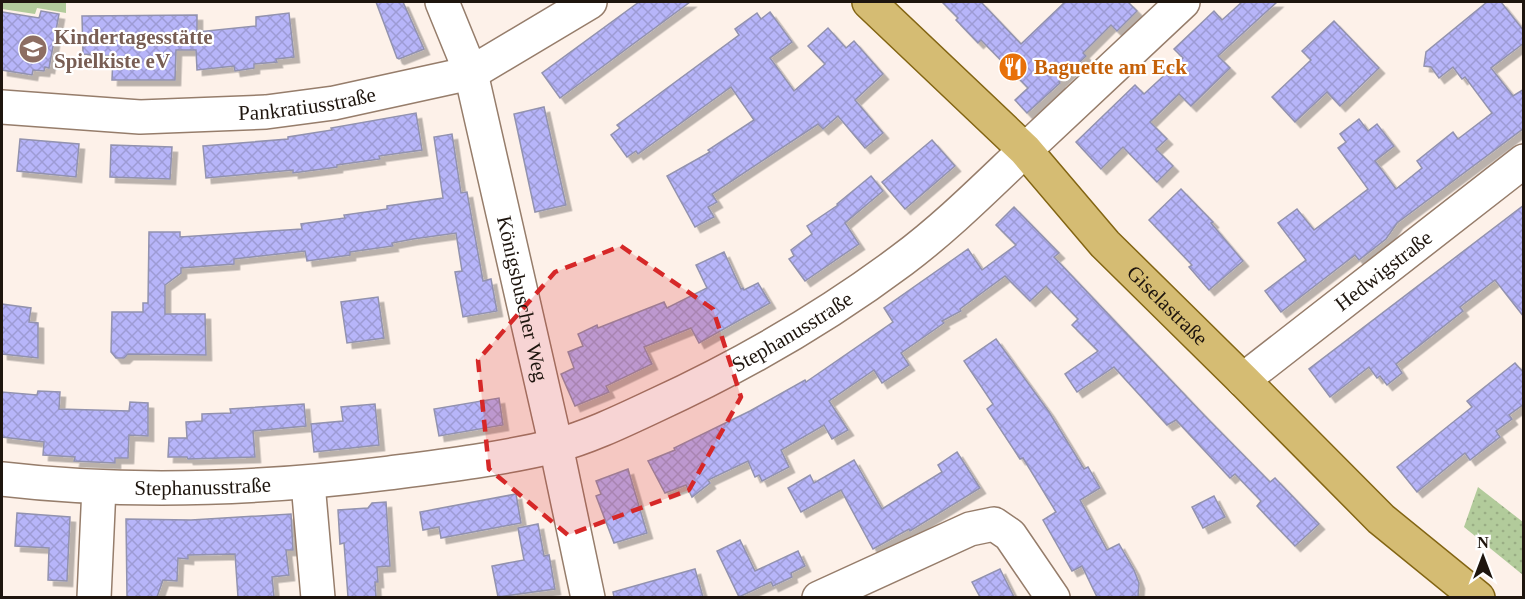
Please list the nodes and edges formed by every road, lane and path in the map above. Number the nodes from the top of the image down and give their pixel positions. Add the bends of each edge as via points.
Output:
1 (442, 2) edge
2 (590, 2) edge
3 (869, 2) edge
4 (1183, 2) edge
5 (471, 73) junction
6 (2, 107) edge
7 (1025, 150) junction
8 (1524, 161) edge
9 (1243, 380) junction
10 (556, 446) junction
11 (2, 479) edge
12 (308, 483) junction
13 (99, 487) junction
14 (94, 597) edge
15 (318, 597) edge
16 (588, 597) edge
17 (819, 597) edge
18 (1053, 597) edge
19 (1478, 597) edge

1 - 5 street, Königsbuscher Weg
2 - 5 street, Pankratiusstraße
3 - 7 main road, Giselastraße
4 - 7 street, Stephanusstraße
5 - 6 street, Pankratiusstraße via 333,103 266,112 140,117
5 - 10 street, Königsbuscher Weg
7 - 9 main road, Giselastraße via 1105,244
7 - 10 street, Stephanusstraße via 950,221 828,311 680,395
8 - 9 street, Hedwigstraße
9 - 19 main road, Giselastraße via 1381,519
10 - 12 street, Stephanusstraße
10 - 16 street, Königsbuscher Weg
11 - 13 street, Stephanusstraße
12 - 13 street, Stephanusstraße via 204,488
12 - 15 street
13 - 14 street
17 - 18 street via 970,529 994,524 1010,535

